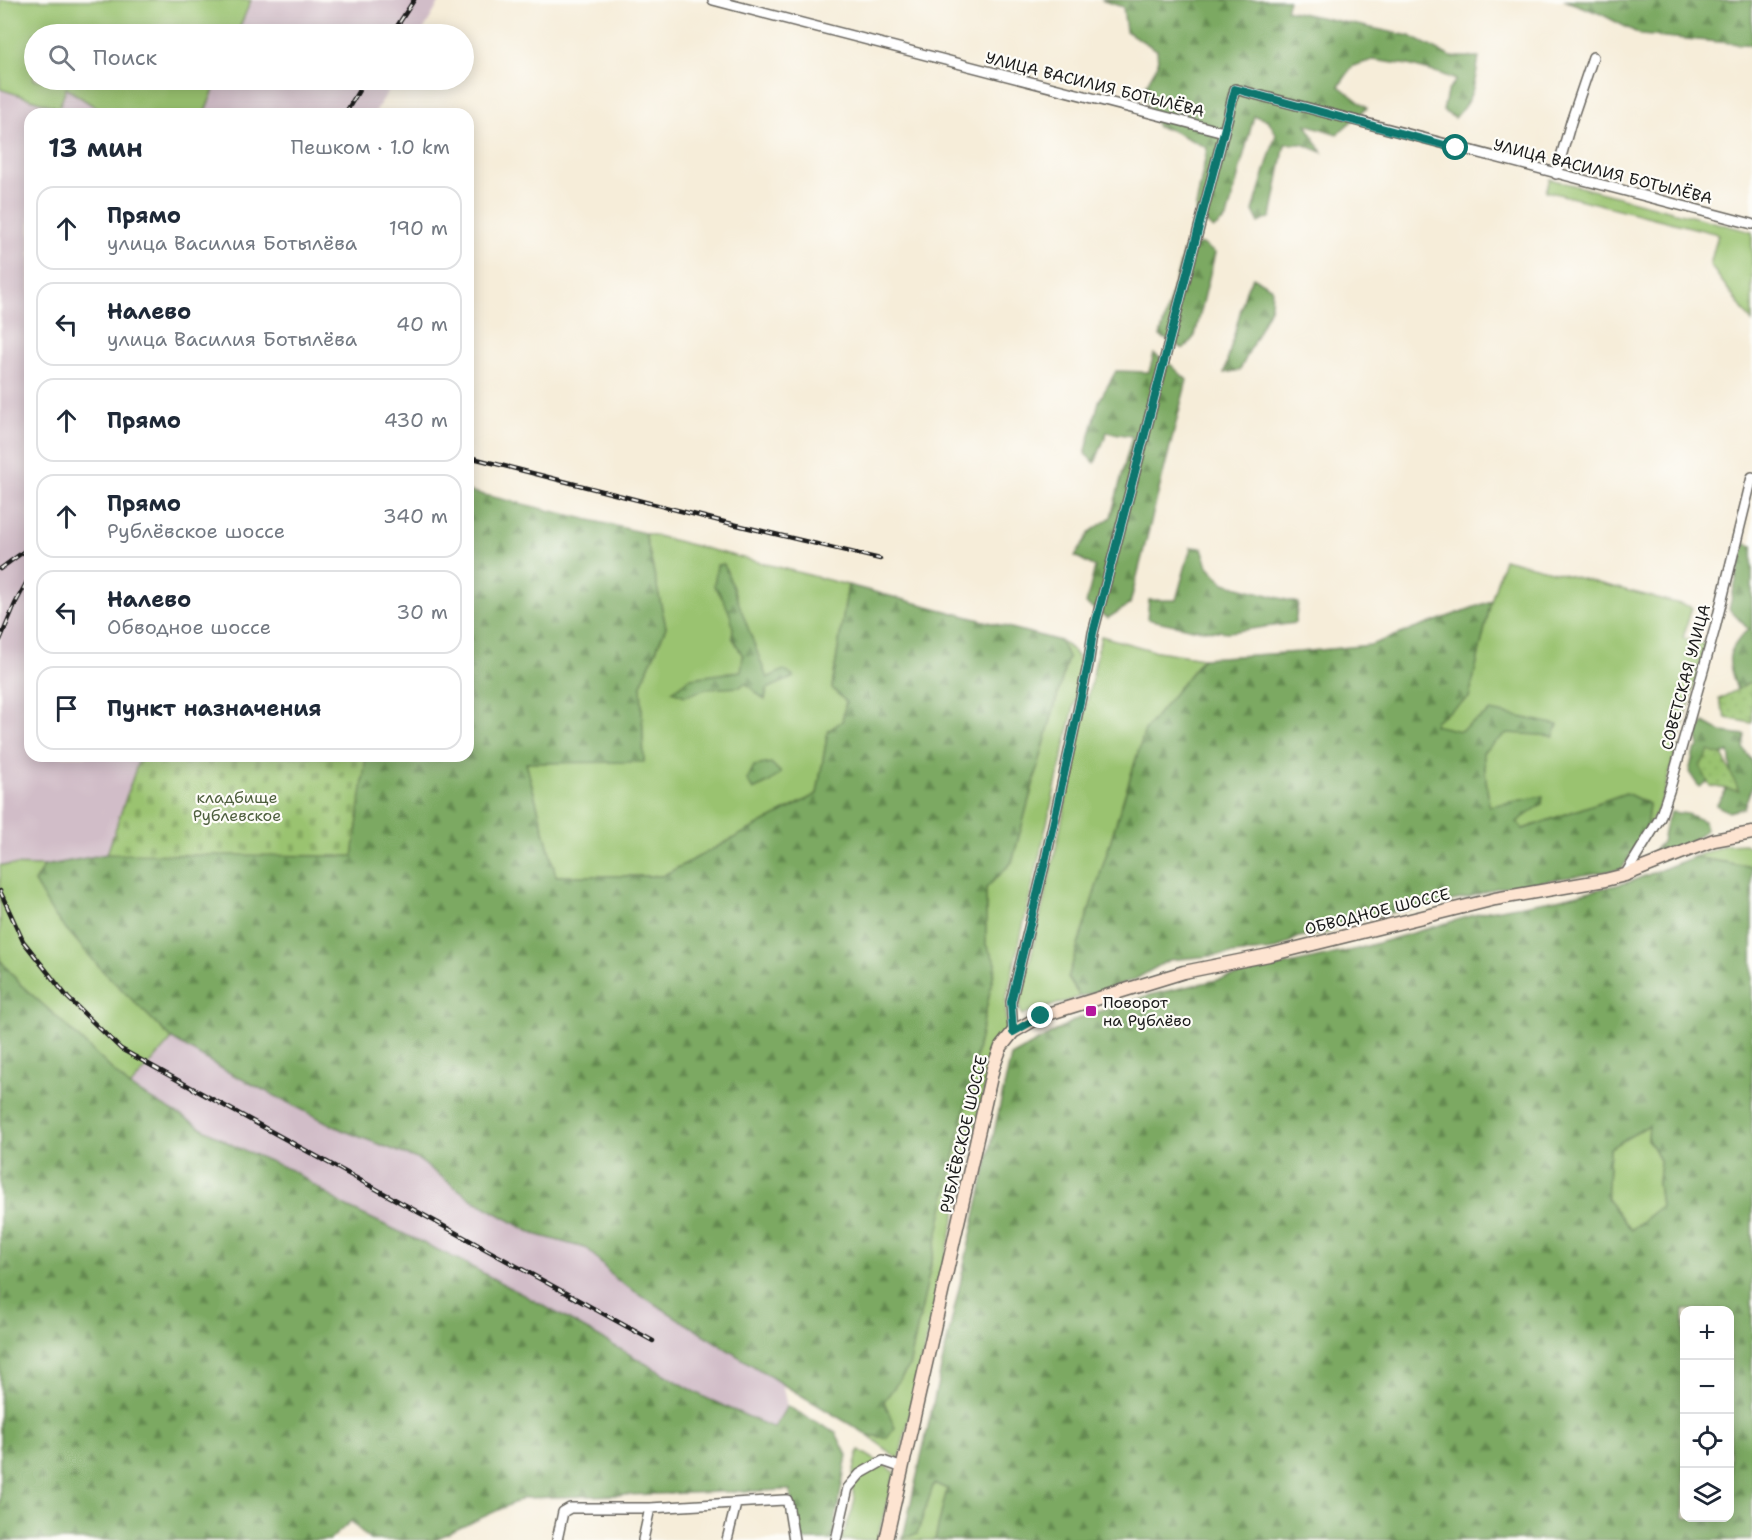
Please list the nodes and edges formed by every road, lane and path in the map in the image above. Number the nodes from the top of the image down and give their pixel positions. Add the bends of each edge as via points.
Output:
1 (713, 0) edge
2 (1593, 57) dead end
3 (1224, 132) junction
4 (1556, 174) junction
5 (1752, 224) edge
6 (1752, 477) edge
7 (1752, 833) edge
8 (1625, 875) junction
9 (1013, 1032) junction
10 (903, 1468) junction
11 (736, 1504) junction
12 (650, 1508) junction
13 (557, 1540) edge
14 (643, 1540) edge
15 (727, 1540) edge
16 (794, 1540) edge
17 (836, 1540) edge
18 (886, 1540) edge

1 - 3 street, УЛИЦА ВАСИЛИЯ БОТЫЛЁВА
2 - 4 street
3 - 4 street, УЛИЦА ВАСИЛИЯ БОТЫЛЁВА via 1235,89
3 - 9 street via 1093,633 1011,1002
4 - 5 street, УЛИЦА ВАСИЛИЯ БОТЫЛЁВА
6 - 8 street, СОВЕТСКАЯ УЛИЦА via 1670,788 1660,818
7 - 8 street, ОБВОДНОЕ ШОССЕ via 1714,840
8 - 9 street, ОБВОДНОЕ ШОССЕ via 1495,899 1184,972 1041,1016
9 - 10 street, РУБЛЁВСКОЕ ШОССЕ via 1001,1047 993,1068
10 - 17 street via 883,1461 860,1474 848,1488
10 - 18 street, РУБЛЁВСКОЕ ШОССЕ
11 - 12 street
11 - 15 street
11 - 16 street via 787,1500
12 - 13 street via 566,1509
12 - 14 street

